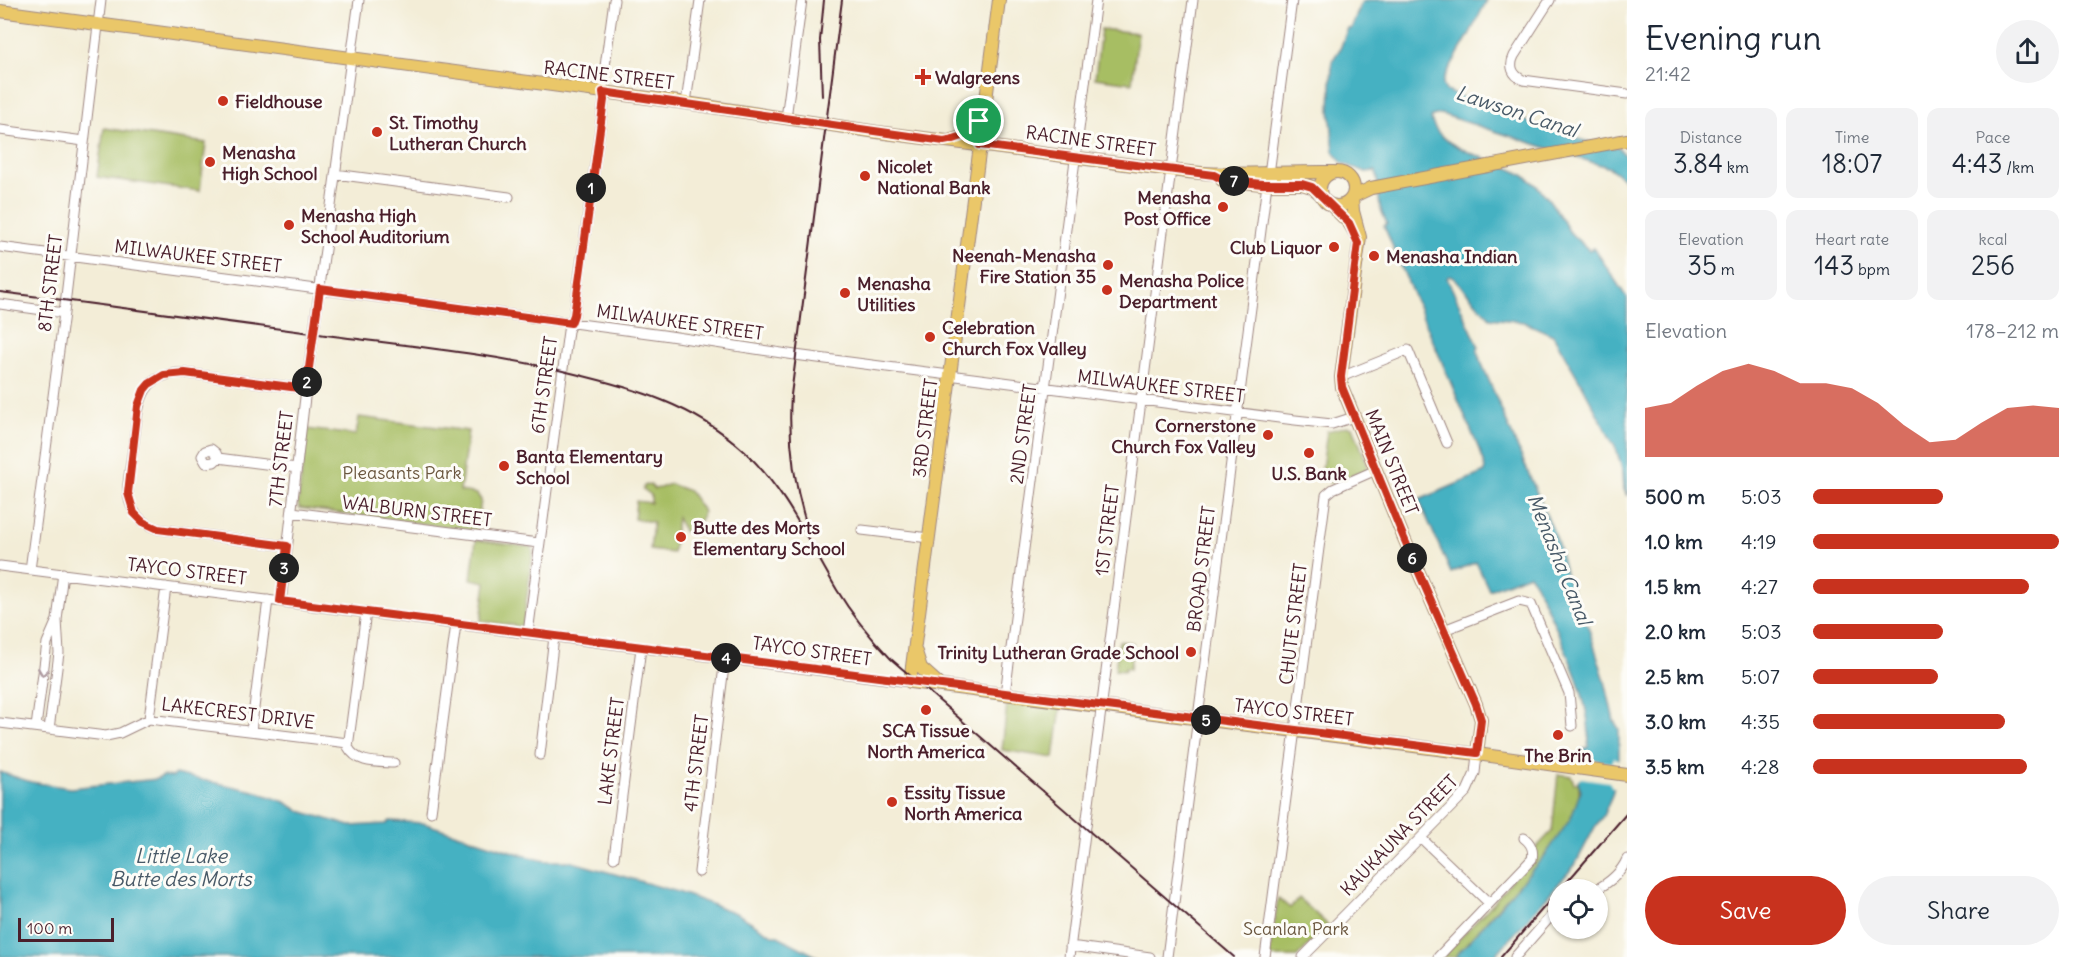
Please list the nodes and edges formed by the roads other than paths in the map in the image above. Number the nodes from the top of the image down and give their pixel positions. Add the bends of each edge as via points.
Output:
1 (101, 0) edge
2 (359, 0) edge
3 (614, 0) edge
4 (700, 0) edge
5 (802, 0) edge
6 (999, 0) edge
7 (1096, 0) edge
8 (1193, 0) edge
9 (1292, 0) edge
10 (1550, 0) edge
11 (0, 11) edge
12 (98, 25) junction
13 (351, 58) junction
14 (603, 92) junction
15 (1627, 94) edge
16 (987, 100) junction
17 (686, 103) junction
18 (786, 118) junction
19 (0, 130) edge
20 (1627, 140) edge
21 (84, 141) junction
22 (944, 141) junction
23 (980, 145) junction
24 (1076, 157) junction
25 (1171, 170) junction
26 (1333, 172) junction
27 (335, 174) junction
28 (1268, 179) junction
29 (1352, 180) junction
30 (974, 186) junction
31 (1371, 188) junction
32 (1320, 194) junction
33 (509, 197) dead end
34 (1352, 197) junction
35 (1332, 206) junction
36 (1358, 243) junction
37 (0, 247) edge
38 (70, 256) junction
39 (320, 289) junction
40 (0, 304) edge
41 (64, 313) junction
42 (571, 323) junction
43 (950, 375) junction
44 (1341, 377) junction
45 (1045, 387) junction
46 (306, 389) junction
47 (1140, 400) junction
48 (1237, 413) junction
49 (1354, 417) junction
50 (1447, 443) dead end
51 (218, 458) dead end
52 (297, 468) junction
53 (1376, 471) junction
54 (292, 512) junction
55 (862, 530) dead end
56 (929, 538) junction
57 (539, 543) junction
58 (287, 546) junction
59 (0, 566) edge
60 (30, 570) junction
61 (63, 573) junction
62 (166, 587) junction
63 (268, 600) junction
64 (280, 601) junction
65 (366, 612) junction
66 (57, 620) junction
67 (456, 624) junction
68 (1444, 630) junction
69 (528, 633) junction
70 (554, 637) junction
71 (641, 648) junction
72 (914, 648) junction
73 (725, 658) junction
74 (910, 682) junction
75 (941, 686) junction
76 (1005, 694) junction
77 (1101, 706) junction
78 (149, 719) junction
79 (1199, 719) junction
80 (0, 723) edge
81 (1572, 726) dead end
82 (36, 727) junction
83 (49, 729) junction
84 (251, 731) junction
85 (1296, 731) junction
86 (348, 743) junction
87 (1477, 753) junction
88 (540, 755) dead end
89 (394, 763) dead end
90 (1623, 774) edge
91 (431, 812) dead end
92 (1421, 838) junction
93 (1524, 838) dead end
94 (614, 858) dead end
95 (1627, 859) edge
96 (699, 872) dead end
97 (1608, 884) edge
98 (1489, 903) junction
99 (1548, 919) edge
100 (1070, 946) junction
101 (1069, 957) edge
102 (1150, 957) edge
103 (1167, 957) edge
104 (1265, 957) edge
105 (1303, 957) edge
106 (1438, 957) edge
107 (1515, 957) edge

1 - 12 street, 8TH STREET
2 - 13 street, 7TH STREET
3 - 14 street, 6TH STREET
4 - 17 street
5 - 18 street
6 - 16 main road, 3RD STREET
7 - 24 street, 2ND STREET
8 - 25 street, 1ST STREET
9 - 28 street, BROAD STREET
10 - 15 street via 1514,56 1514,75 1523,80
11 - 12 main road, RACINE STREET
12 - 13 main road, RACINE STREET
12 - 21 street, 8TH STREET
13 - 14 main road, RACINE STREET
13 - 27 street, 7TH STREET
14 - 17 main road, RACINE STREET
14 - 42 street, 6TH STREET
16 - 22 main road via 973,129 963,137
16 - 23 main road, 3RD STREET
17 - 18 main road, RACINE STREET
18 - 22 main road, RACINE STREET
19 - 21 street
20 - 31 main road
21 - 38 street, 8TH STREET
22 - 23 main road, RACINE STREET
22 - 30 main road via 968,153
23 - 24 main road, RACINE STREET
23 - 30 main road, 3RD STREET
24 - 25 main road, RACINE STREET
24 - 45 street, 2ND STREET
25 - 28 main road, RACINE STREET
25 - 47 street, 1ST STREET
26 - 28 main road, RACINE STREET
26 - 29 main road via 1344,173
26 - 32 main road via 1320,183
27 - 33 street
27 - 39 street, 7TH STREET
28 - 32 main road, RACINE STREET via 1307,185
28 - 48 street, BROAD STREET
29 - 31 main road
29 - 34 main road
30 - 43 main road, 3RD STREET
31 - 34 main road
32 - 35 main road
34 - 35 main road via 1344,205
34 - 36 main road, MAIN STREET
35 - 36 main road via 1349,223
36 - 44 main road, MAIN STREET
37 - 38 street, MILWAUKEE STREET
38 - 39 street, MILWAUKEE STREET
38 - 41 street, 8TH STREET
39 - 42 street, MILWAUKEE STREET
39 - 46 street, 7TH STREET
40 - 41 street
41 - 60 street, 8TH STREET
42 - 43 street, MILWAUKEE STREET
42 - 57 street, 6TH STREET
43 - 45 street, MILWAUKEE STREET
43 - 56 main road, 3RD STREET
44 - 49 main road, MAIN STREET
44 - 50 street via 1408,350
45 - 47 street, MILWAUKEE STREET
45 - 76 street, 2ND STREET
46 - 52 street, 7TH STREET
46 - 58 street via 185,373 155,379 144,390 138,406 128,485 132,509 150,526
47 - 48 street, MILWAUKEE STREET
47 - 77 street, 1ST STREET
48 - 49 street, MILWAUKEE STREET via 1328,424
48 - 79 street, BROAD STREET
49 - 53 main road, MAIN STREET
51 - 52 street
52 - 54 street, 7TH STREET
53 - 68 main road, MAIN STREET
53 - 85 street, CHUTE STREET via 1327,493
54 - 57 street, WALBURN STREET
54 - 58 street, 7TH STREET
55 - 56 street
56 - 72 main road, 3RD STREET
57 - 69 street, 6TH STREET
58 - 64 street, 7TH STREET
59 - 60 street, TAYCO STREET
60 - 61 street, TAYCO STREET
61 - 62 street, TAYCO STREET
61 - 66 street
62 - 63 street, TAYCO STREET
62 - 78 street
63 - 64 street, TAYCO STREET
63 - 84 street
64 - 65 street, TAYCO STREET
65 - 67 street, TAYCO STREET
65 - 86 street
66 -> 82 street via 47,643
66 - 83 street via 60,646
67 - 69 street, TAYCO STREET
67 - 91 street
68 - 81 street via 1519,601 1531,604 1569,693
68 - 87 main road, MAIN STREET via 1480,715
69 - 70 street, TAYCO STREET
70 - 71 street, TAYCO STREET
70 - 88 street
71 - 73 street, TAYCO STREET
71 - 94 street, LAKE STREET
72 - 74 main road, 3RD STREET
72 - 75 main road via 921,668
73 - 74 street, TAYCO STREET
73 - 96 street, 4TH STREET
74 - 75 main road, TAYCO STREET
75 - 76 main road, TAYCO STREET
76 - 77 main road, TAYCO STREET
77 - 79 main road, TAYCO STREET
77 - 100 street, 1ST STREET
78 - 83 street, LAKECREST DRIVE via 106,736
78 - 84 street, LAKECREST DRIVE
79 - 85 main road, TAYCO STREET
79 - 103 street, BROAD STREET
80 - 82 street, LAKECREST DRIVE
82 - 83 street, LAKECREST DRIVE
84 - 86 street, LAKECREST DRIVE
85 - 87 main road, TAYCO STREET
85 - 104 street, CHUTE STREET
86 - 89 street via 358,759
87 - 90 main road, TAYCO STREET
87 - 92 street, KAUKAUNA STREET via 1471,785
92 - 98 street
92 - 105 street, KAUKAUNA STREET
93 - 98 street via 1534,852 1532,859
95 - 97 street
98 - 106 street
99 - 107 street
100 - 101 street, 1ST STREET
100 - 102 street

